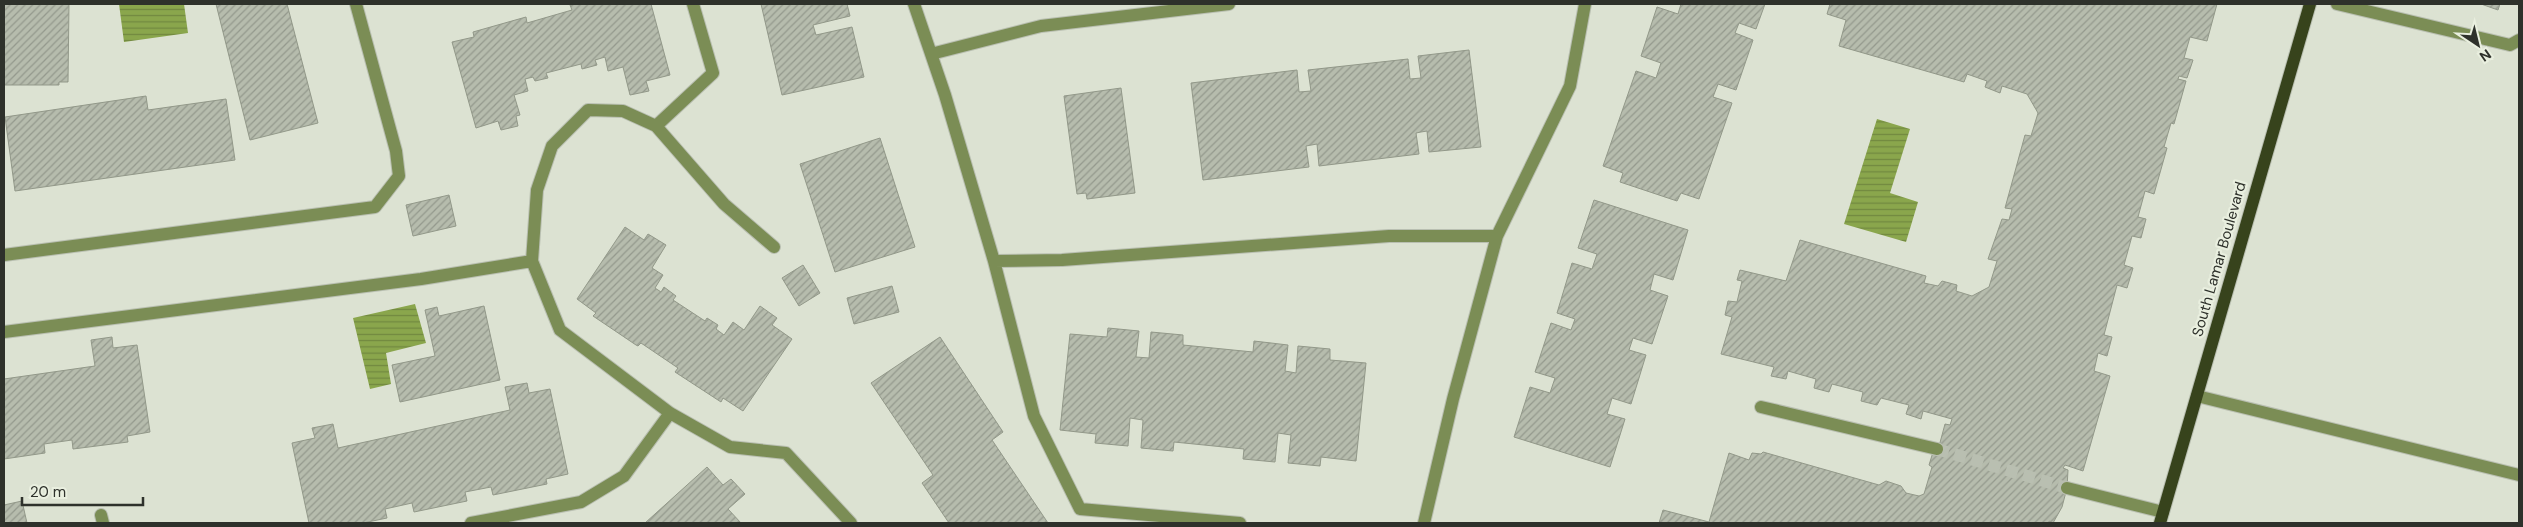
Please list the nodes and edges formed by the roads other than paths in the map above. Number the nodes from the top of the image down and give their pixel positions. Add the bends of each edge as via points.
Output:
1 (356, 4) edge
2 (693, 4) edge
3 (914, 4) edge
4 (1229, 4) edge
5 (1585, 4) edge
6 (2310, 4) edge
7 (2337, 4) edge
8 (2519, 40) edge
9 (931, 54) junction
10 (656, 126) junction
11 (1498, 236) junction
12 (774, 247) dead end
13 (4, 255) edge
14 (532, 261) junction
15 (994, 261) junction
16 (4, 332) edge
17 (2197, 396) junction
18 (1761, 408) dead end
19 (670, 413) junction
20 (1937, 449) tunnel mouth
21 (2519, 475) edge
22 (2067, 488) tunnel mouth
23 (2161, 518) edge
24 (471, 523) edge
25 (851, 523) edge
26 (1240, 523) edge
27 (1424, 523) edge

1 - 13 lane via 396,151 399,176 374,206
2 - 10 lane via 713,73
3 - 9 lane
4 - 9 lane via 1041,26
5 - 11 lane via 1570,86
6 - 17 main road, South Lamar Boulevard
7 - 8 lane via 2510,45
9 - 15 lane
10 - 12 lane via 724,204
10 - 14 lane via 623,111 588,110 552,146 537,190
11 - 15 lane via 1389,236 1062,260
11 - 27 lane via 1453,399
14 - 16 lane via 421,279
14 - 19 lane via 560,330
15 - 26 lane via 1034,416 1080,509
17 - 21 lane
17 - 23 main road, South Lamar Boulevard
18 - 20 lane
19 - 24 lane via 624,476 581,502
19 - 25 lane via 730,447 786,453
22 - 23 lane

